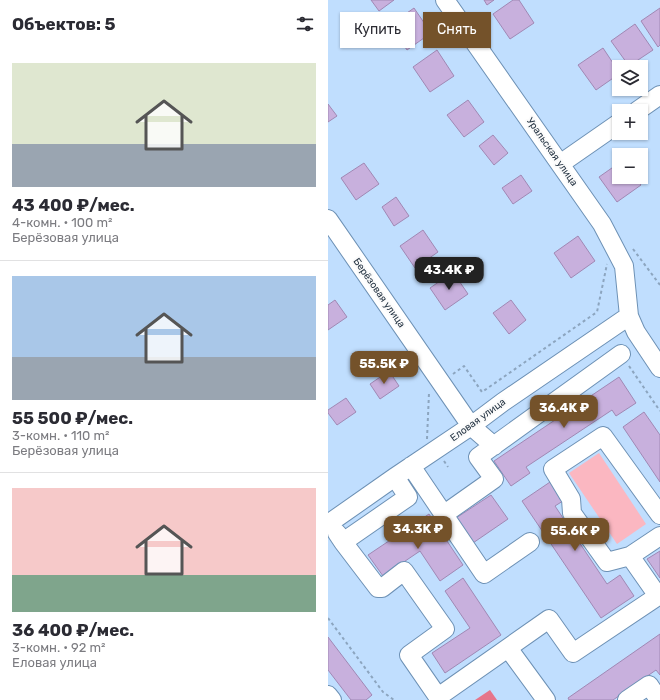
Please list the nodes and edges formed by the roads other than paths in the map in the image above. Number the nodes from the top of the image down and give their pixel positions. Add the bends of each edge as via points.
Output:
1 (445, 0) edge
2 (660, 95) edge
3 (647, 104) edge
4 (612, 128) edge
5 (560, 164) junction
6 (328, 219) edge
7 (629, 316) junction
8 (621, 354) dead end
9 (660, 368) edge
10 (471, 426) junction
11 (494, 446) junction
12 (411, 466) junction
13 (394, 477) junction
14 (443, 515) junction
15 (660, 515) edge
16 (329, 523) edge
17 (660, 536) edge
18 (343, 542) junction
19 (530, 542) dead end
20 (630, 556) junction
21 (659, 595) edge
22 (508, 648) junction
23 (328, 695) edge
24 (332, 700) edge
25 (546, 700) edge
26 (627, 700) edge
27 (660, 700) edge

1 - 5 street, Уральская улица
2 - 3 street
4 - 5 street
5 - 7 street, Уральская улица via 615,246 624,266
6 - 10 street, Берёзовая улица
7 - 9 street, Уральская улица via 636,332
7 - 10 street, Еловая улица
8 - 11 street
10 - 11 street, Берёзовая улица
10 - 12 street, Еловая улица
11 - 14 street via 478,457 494,479
12 - 13 street, Еловая улица
12 - 14 street
13 - 16 street, Еловая улица
13 - 18 street via 408,498
14 - 19 street via 484,574
15 - 20 street via 603,436 553,469 571,499 572,513 607,562
16 - 18 street
17 - 20 street
18 - 22 street via 378,588 382,588 404,571 445,629 409,655 438,697
20 - 21 street
21 - 22 street via 573,653 549,619
22 - 25 street
23 - 24 street
26 - 27 street via 649,685

